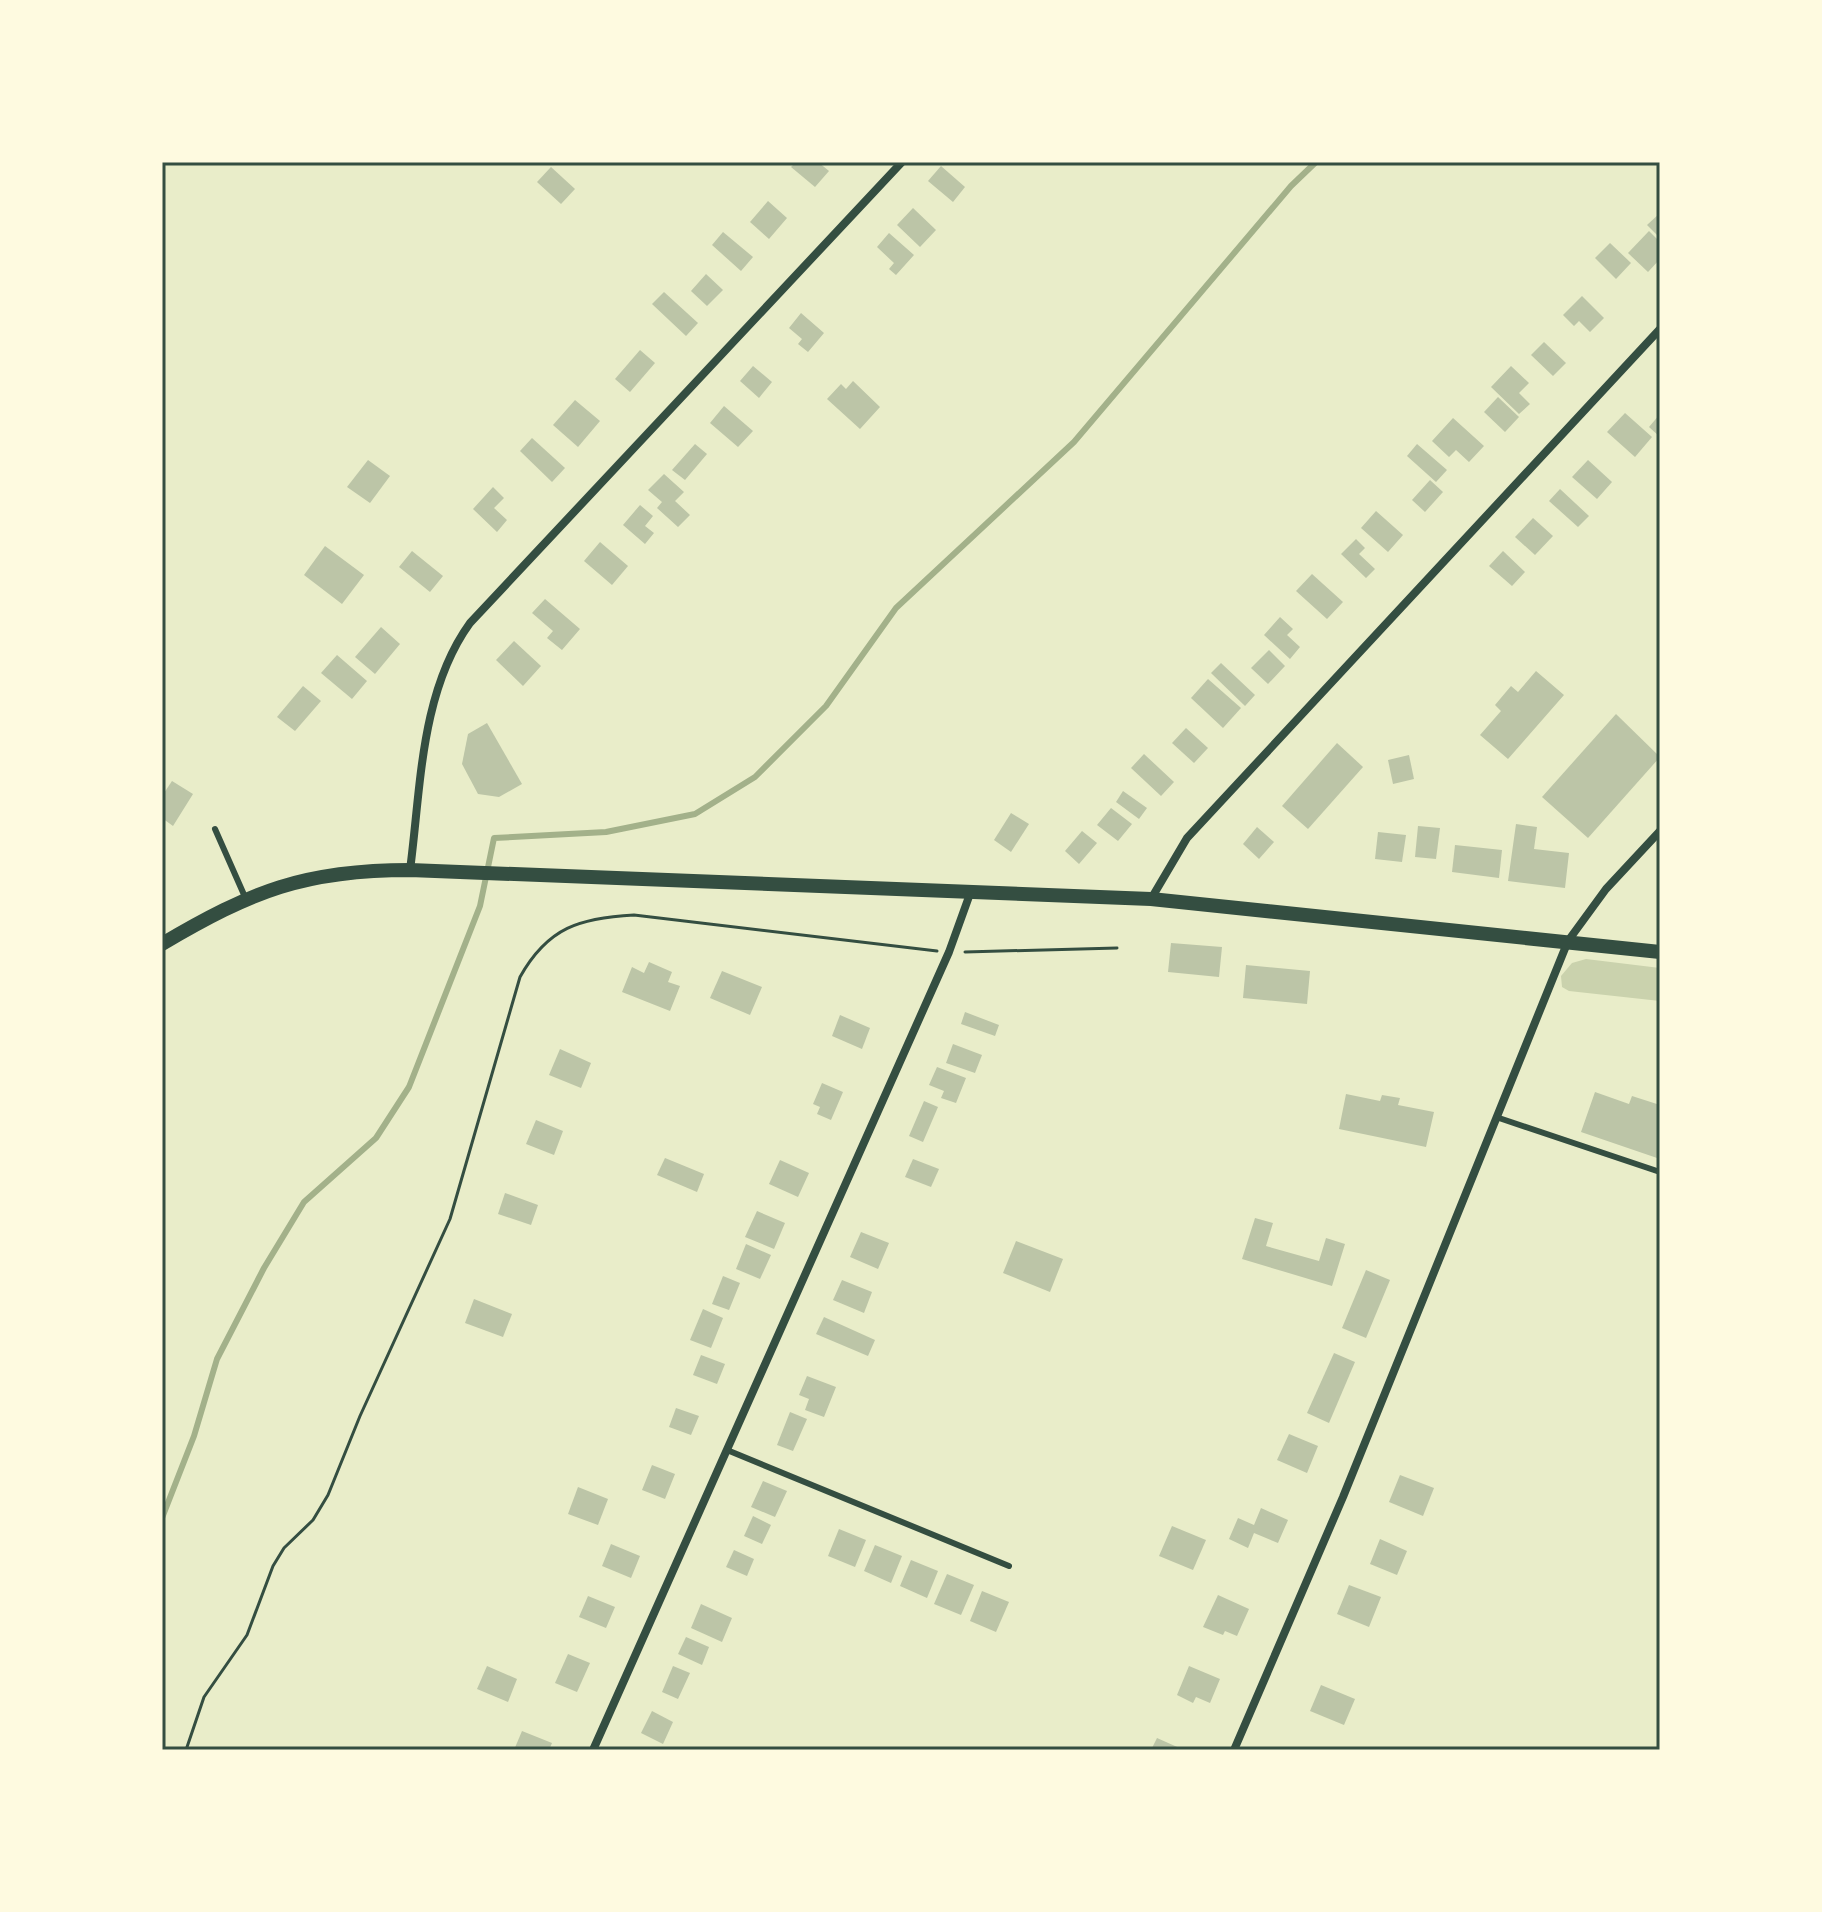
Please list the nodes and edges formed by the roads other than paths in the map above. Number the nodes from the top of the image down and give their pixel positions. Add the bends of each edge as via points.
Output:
1 (902, 162) edge
2 (1660, 329) edge
3 (215, 829) dead end
4 (1660, 831) edge
5 (410, 870) junction
6 (971, 891) junction
7 (245, 897) junction
8 (1151, 899) junction
9 (1568, 941) junction
10 (162, 944) edge
11 (1660, 952) edge
12 (1499, 1118) junction
13 (1660, 1172) edge
14 (727, 1450) junction
15 (1009, 1566) dead end
16 (593, 1750) edge
17 (1234, 1750) edge

1 - 5 street via 456,642 433,705
2 - 8 street via 1187,838
3 - 7 lane
4 - 9 street via 1606,889
5 - 6 street
5 - 7 street via 311,877
6 - 8 street
6 - 14 street via 949,952
7 - 10 street
8 - 9 street
9 - 11 street
9 - 12 street
12 - 13 lane
12 - 17 street
14 - 15 lane
14 - 16 street

